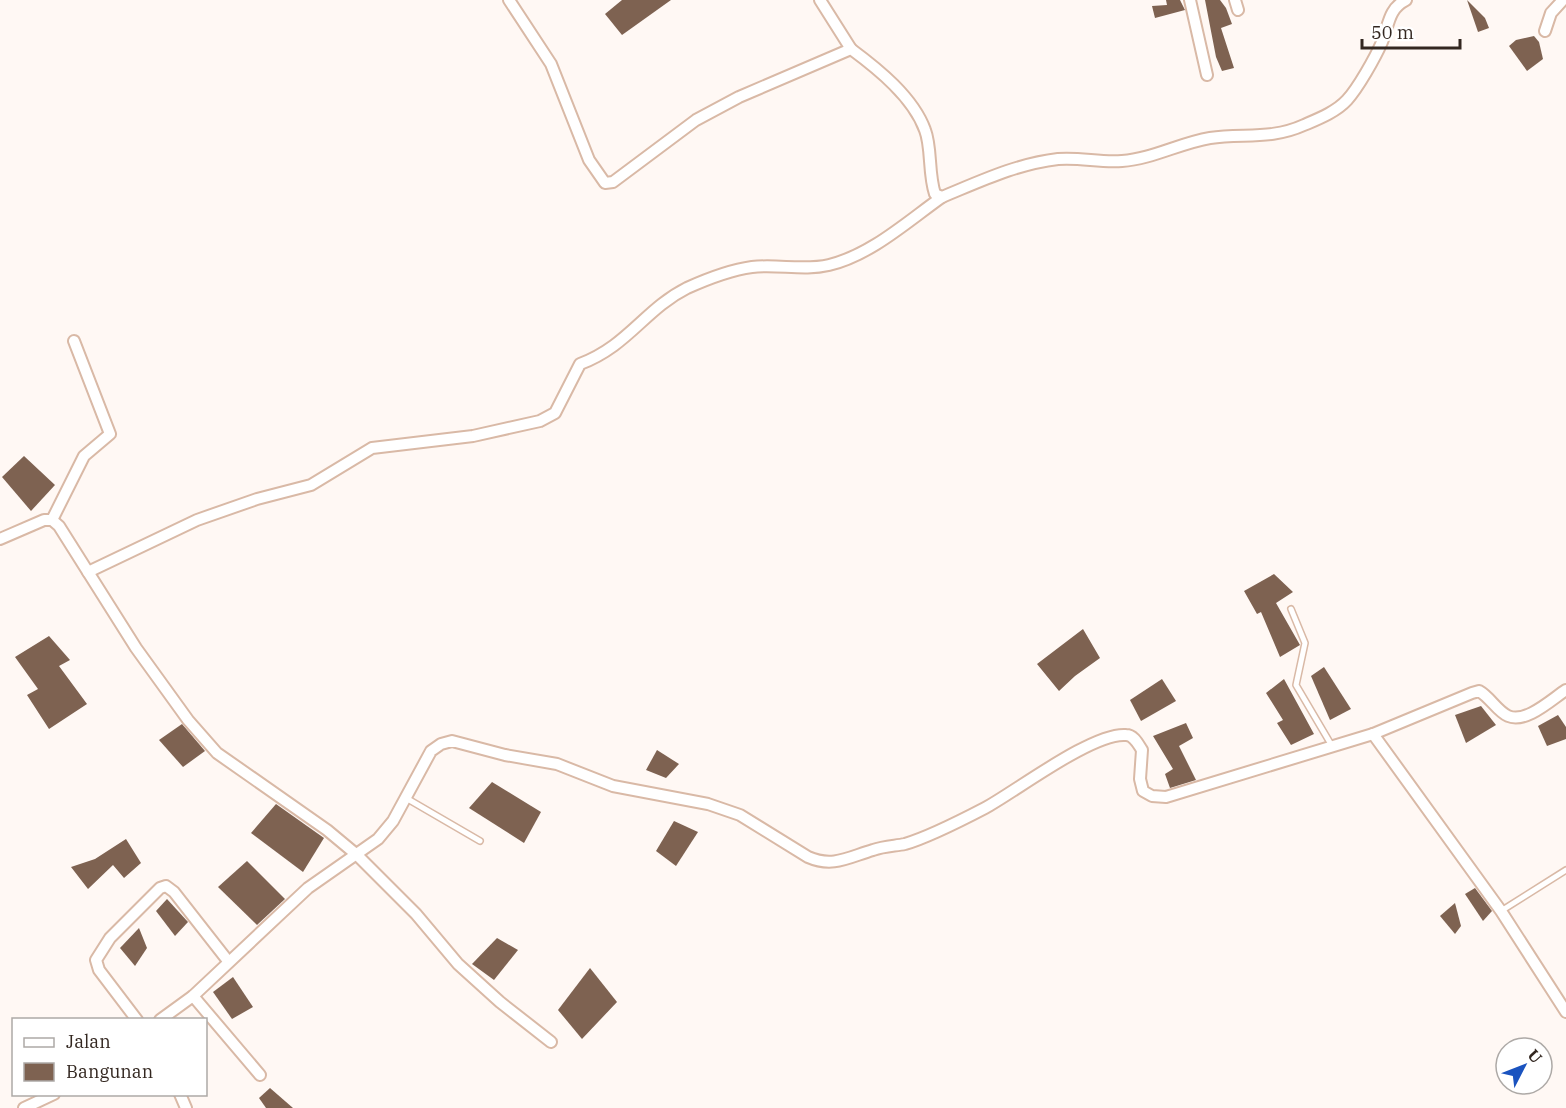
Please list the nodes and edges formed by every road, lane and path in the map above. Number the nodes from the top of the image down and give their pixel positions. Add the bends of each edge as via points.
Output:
1 (509, 0) edge
2 (820, 0) edge
3 (1190, 0) edge
4 (1406, 0) edge
5 (1563, 0) edge
6 (1545, 31) dead end
7 (850, 49) junction
8 (1207, 75) dead end
9 (942, 197) junction
10 (74, 341) dead end
11 (52, 520) junction
12 (0, 539) edge
13 (88, 572) junction
14 (1291, 609) dead end
15 (1566, 690) edge
16 (1373, 735) junction
17 (1333, 747) junction
18 (406, 798) junction
19 (480, 841) dead end
20 (357, 855) junction
21 (1566, 870) edge
22 (1501, 911) junction
23 (228, 961) junction
24 (193, 996) junction
25 (1566, 1012) edge
26 (135, 1018) edge
27 (163, 1018) edge
28 (551, 1042) dead end
29 (260, 1075) dead end
30 (52, 1096) edge
31 (24, 1108) edge

1 - 7 street via 551,64 589,160 605,183 613,182 696,120
2 - 7 street
3 - 8 street
4 - 9 street via 1391,13 1382,42 1347,100 1301,127 1269,136 1188,142 1143,158 1060,159 1019,166
5 - 6 street via 1551,13
7 - 9 street via 872,65 919,118 926,132 929,177 935,194
9 - 13 street via 853,257 809,269 752,267 686,289 662,303 623,341 580,364 555,413 540,422 473,436 372,448 311,485 197,520
10 - 11 street via 110,434 84,456
11 - 12 street
11 - 13 street
13 - 20 street via 181,711 218,753
14 - 17 lane via 1305,643 1296,685
15 - 16 street via 1525,716 1515,717 1506,715 1479,691
16 - 17 street
16 - 22 street
17 - 18 street via 1159,797 1143,791 1142,750 1135,739 1126,735 1104,740 1055,763 985,808 906,843 835,863 808,858 740,815 708,804 613,786 557,764 452,741 431,751
18 - 19 lane
18 - 20 street via 378,839
20 - 23 street via 308,888
20 - 28 street via 416,914 458,964
21 - 22 lane
22 - 25 street
23 - 24 street
23 - 26 street via 174,892 166,886 160,888 110,938 96,960 99,970
24 - 27 street
24 - 29 street
30 - 31 street

